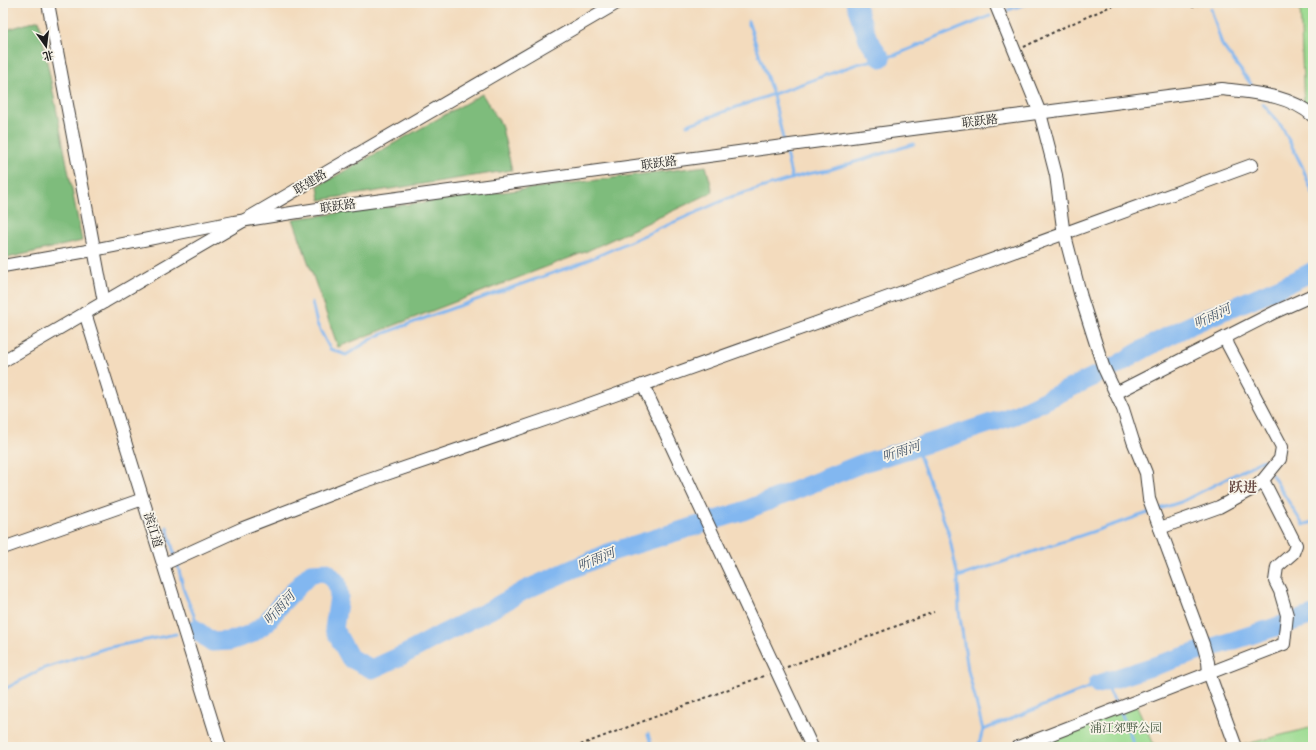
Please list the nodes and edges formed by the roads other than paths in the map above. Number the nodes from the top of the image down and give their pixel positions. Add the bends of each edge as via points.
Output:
1 (48, 3) edge
2 (616, 3) edge
3 (995, 3) edge
4 (1040, 113) junction
5 (1313, 116) edge
6 (1252, 165) dead end
7 (247, 220) junction
8 (1065, 233) junction
9 (93, 250) junction
10 (3, 266) edge
11 (1313, 295) edge
12 (104, 302) junction
13 (85, 313) junction
14 (1226, 337) junction
15 (3, 361) edge
16 (644, 385) junction
17 (1116, 393) junction
18 (1262, 480) junction
19 (143, 499) junction
20 (1160, 528) junction
21 (3, 548) edge
22 (164, 564) junction
23 (1209, 667) junction
24 (220, 747) edge
25 (812, 747) edge
26 (1018, 747) edge
27 (1236, 747) edge

1 - 9 street
2 - 7 street, 联建路
3 - 4 street
4 - 5 street, 联跃路 via 1222,90 1272,96 1304,108
4 - 7 street, 联跃路
4 - 8 street via 1056,175
6 - 8 street
7 - 9 street, 联跃路
7 - 12 street, 联建路
8 - 16 street
8 - 17 street via 1102,366
9 - 10 street, 联跃路
9 - 12 street
11 - 14 street
12 - 13 street, 联建路
13 - 15 street, 联建路
13 - 19 street, 滨江道
14 - 17 street
14 - 18 street via 1282,447 1280,459
16 - 22 street via 360,483 243,528
16 - 25 street
17 - 20 street via 1146,473 1149,499
18 - 20 street via 1254,488 1219,507
18 - 23 street via 1296,545 1293,553 1277,567 1275,581 1287,621 1284,644
19 - 21 street
19 - 22 street, 滨江道
20 - 23 street
22 - 24 street, 滨江道
23 - 26 street via 1135,701
23 - 27 street

